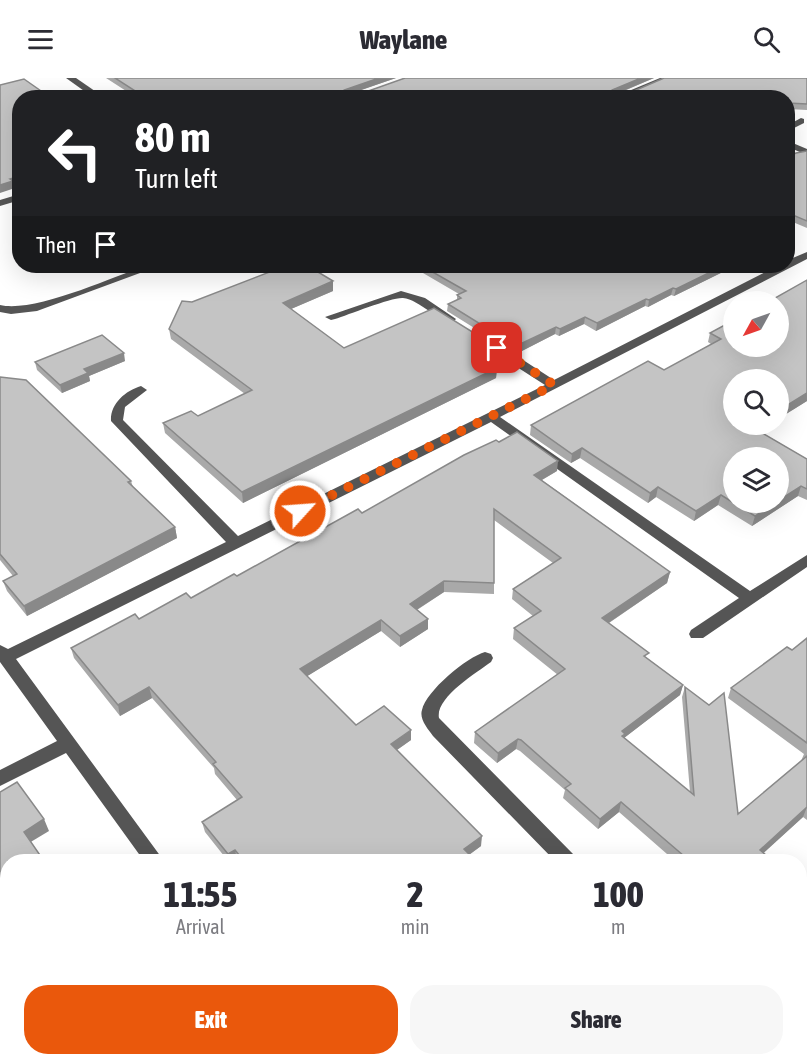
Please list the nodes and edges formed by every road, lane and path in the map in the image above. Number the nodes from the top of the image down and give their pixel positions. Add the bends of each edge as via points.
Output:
1 (70, 78) edge
2 (645, 78) edge
3 (667, 78) edge
4 (655, 82) junction
5 (89, 90) edge
6 (636, 90) edge
7 (801, 122) dead end
8 (795, 125) edge
9 (134, 273) edge
10 (768, 273) edge
11 (0, 308) edge
12 (331, 317) dead end
13 (459, 324) edge
14 (478, 336) edge
15 (554, 385) junction
16 (141, 390) dead end
17 (491, 416) junction
18 (236, 543) junction
19 (807, 560) edge
20 (750, 598) junction
21 (697, 634) dead end
22 (3, 654) edge
23 (485, 658) dead end
24 (68, 742) junction
25 (0, 779) edge
26 (150, 854) edge
27 (560, 854) edge

1 - 5 street
2 - 4 street
3 - 4 street
4 - 6 street
7 - 8 street
9 - 11 street via 33,309
10 - 15 street
12 - 13 street via 401,294 421,300
14 - 15 street
15 - 17 street
16 - 18 street via 121,404 117,421
17 - 18 street
17 - 20 street
18 - 22 street
19 - 20 street
20 - 21 street
22 - 24 street
23 - 27 street via 437,697 430,718
24 - 25 street
24 - 26 street

